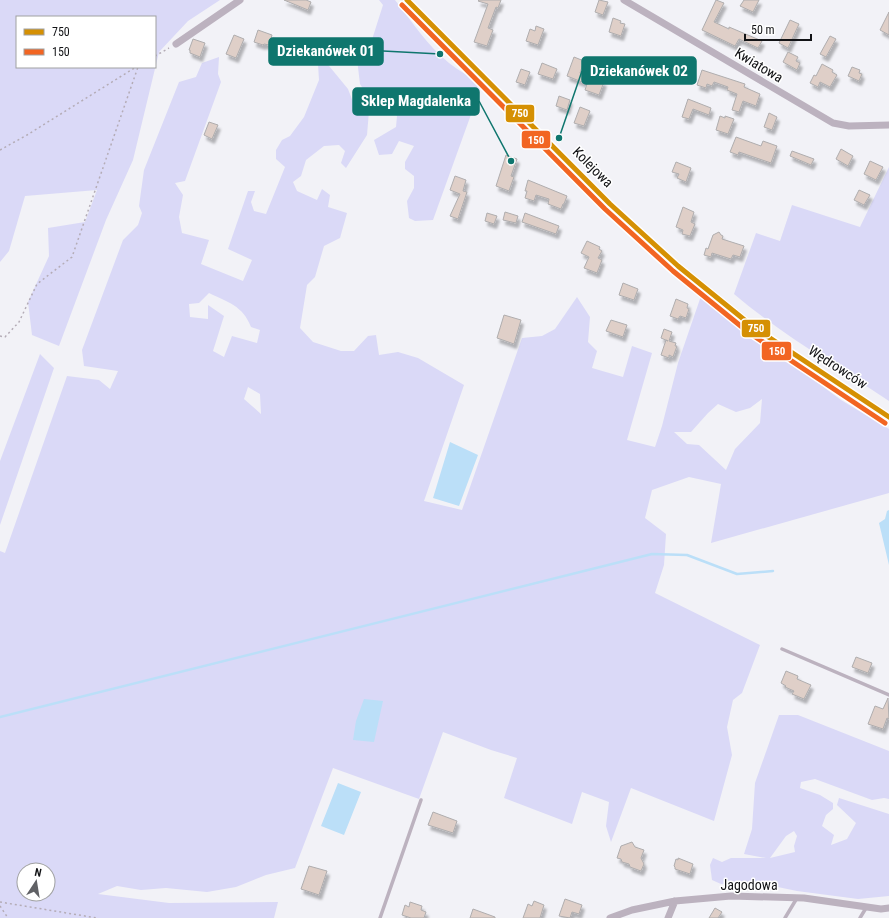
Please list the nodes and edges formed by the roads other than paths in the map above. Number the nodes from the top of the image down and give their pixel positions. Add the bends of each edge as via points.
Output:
1 (240, 0) edge
2 (407, 0) edge
3 (624, 0) edge
4 (176, 44) road end
5 (889, 126) edge
6 (752, 326) joint
7 (889, 417) edge
8 (782, 650) dead end
9 (889, 695) edge
10 (421, 800) dead end
11 (797, 898) junction
12 (675, 901) junction
13 (866, 907) junction
14 (889, 908) edge
15 (380, 918) edge
16 (610, 918) edge
17 (668, 918) edge
18 (785, 918) edge
19 (860, 918) edge

1 - 4 street
2 - 6 street, Kolejowa via 634,226 696,282
3 - 5 street, Kwiatowa via 829,121 845,126
6 - 7 street, Wędrowców
8 - 9 lane
10 - 15 lane
11 - 12 street, Jagodowa via 731,896
11 - 13 street, Jagodowa
11 - 18 lane
12 - 16 street, Jagodowa via 632,910
12 - 17 street
13 - 14 street, Jagodowa
13 - 19 lane

